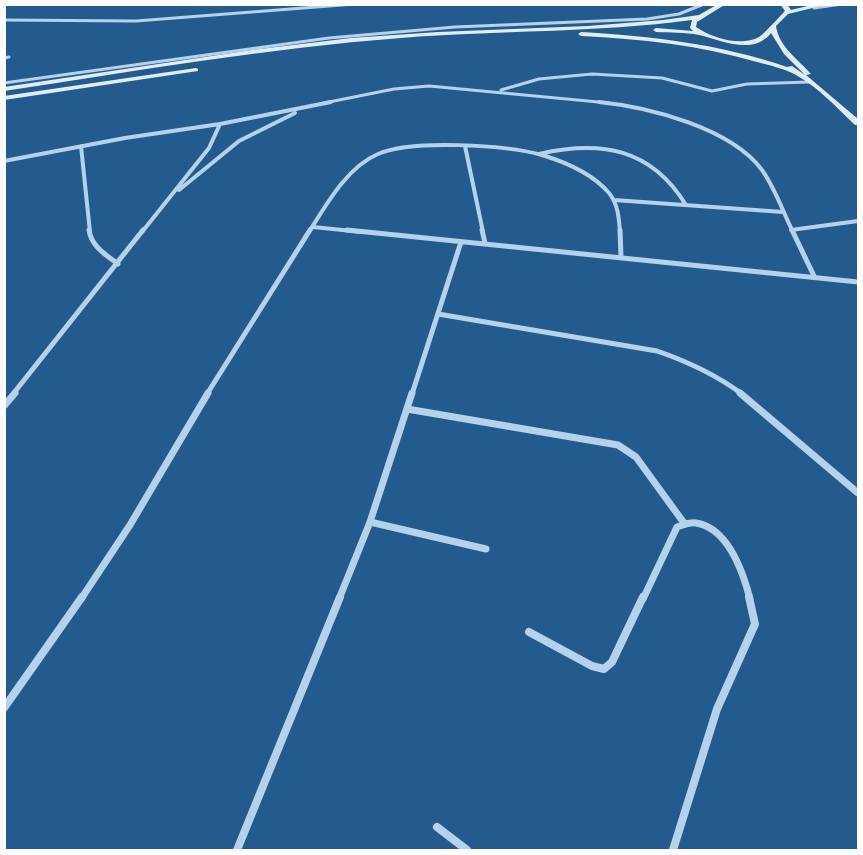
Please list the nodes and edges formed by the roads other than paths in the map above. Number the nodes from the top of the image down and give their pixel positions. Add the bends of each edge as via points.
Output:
1 (355, 4) edge
2 (704, 4) edge
3 (723, 4) edge
4 (783, 4) edge
5 (826, 4) edge
6 (842, 4) edge
7 (814, 8) junction
8 (787, 13) junction
9 (700, 17) junction
10 (4, 20) edge
11 (628, 23) junction
12 (773, 25) junction
13 (698, 33) junction
14 (565, 34) junction
15 (730, 42) junction
16 (754, 49) dead end
17 (763, 53) dead end
18 (290, 56) dead end
19 (207, 68) dead end
20 (795, 72) junction
21 (809, 82) junction
22 (4, 83) edge
23 (4, 89) edge
24 (498, 91) junction
25 (822, 91) junction
26 (4, 98) edge
27 (314, 106) junction
28 (858, 123) edge
29 (220, 124) junction
30 (81, 146) junction
31 (465, 146) junction
32 (539, 154) junction
33 (4, 161) edge
34 (172, 196) junction
35 (614, 200) junction
36 (686, 205) junction
37 (783, 212) junction
38 (858, 221) edge
39 (312, 227) junction
40 (791, 230) junction
41 (461, 242) junction
42 (485, 243) junction
43 (621, 257) junction
44 (118, 264) junction
45 (814, 276) junction
46 (858, 282) edge
47 (438, 314) junction
48 (4, 406) edge
49 (407, 409) junction
50 (858, 493) edge
51 (370, 522) junction
52 (684, 523) junction
53 (486, 549) dead end
54 (529, 632) dead end
55 (4, 708) edge
56 (437, 827) dead end
57 (237, 850) edge
58 (467, 850) edge
59 (673, 850) edge

1 - 10 street via 156,19
2 - 11 street
3 - 9 street
4 - 8 street via 789,9
5 - 7 street
6 - 7 street
7 - 8 street
8 - 12 street
9 - 11 street
9 - 13 street via 692,23
11 - 22 street via 476,26 350,36
11 - 23 street via 354,40
12 - 15 street via 759,40
12 - 25 street via 780,44
13 - 14 street via 650,30
13 - 15 street
14 - 18 street via 413,41
14 - 20 street via 666,39 738,53
15 - 16 street
17 - 20 street
19 - 26 street
20 - 21 street
21 - 24 street via 747,84 712,91 662,78 592,74 539,79
21 - 25 street
24 - 27 street via 418,87
24 - 37 street via 627,106 709,131 762,170
25 - 28 street
27 - 29 street
27 - 34 street via 239,141
29 - 30 street
29 - 34 street via 209,148
30 - 33 street
30 - 44 street via 90,236 100,251
31 - 32 street
31 - 39 street via 379,153 350,175
31 - 42 street
32 - 35 street via 583,173
32 - 36 street via 579,148 630,156 661,172
34 - 44 street
35 - 36 street
35 - 43 street
36 - 37 street
37 - 40 street
38 - 40 street
39 - 41 street
39 - 55 street via 112,553
40 - 45 street
41 - 42 street
41 - 47 street
42 - 43 street
43 - 45 street
44 - 48 street
45 - 46 street
47 - 49 street
47 - 50 street via 608,341 689,362 747,398
49 - 51 street
49 - 52 street via 618,445 636,457
51 - 53 street
51 - 57 street
52 - 54 street via 672,532 609,667 591,666
52 - 59 street via 702,524 718,534 738,565 755,624 717,710
56 - 58 street

